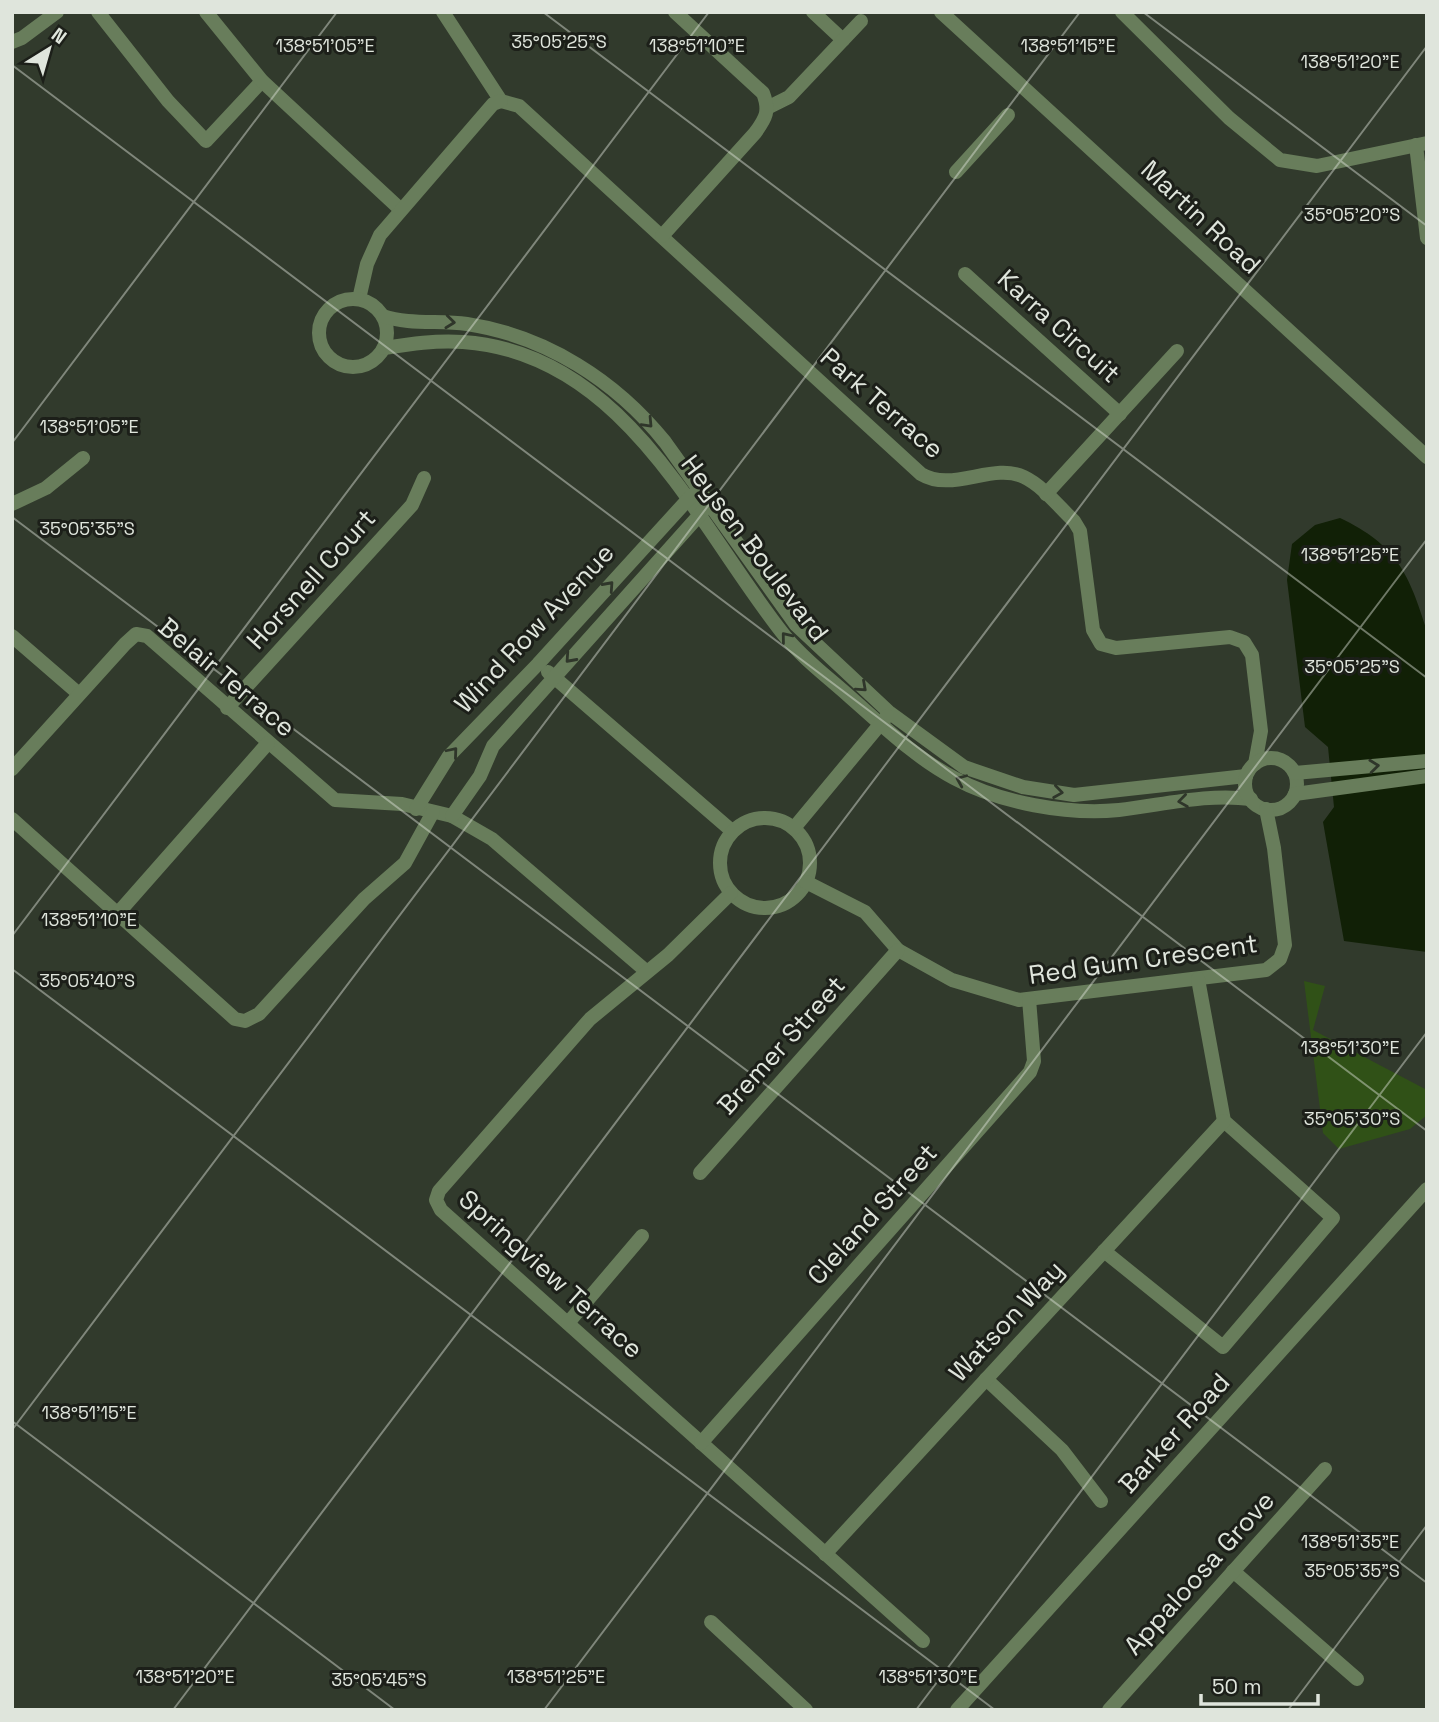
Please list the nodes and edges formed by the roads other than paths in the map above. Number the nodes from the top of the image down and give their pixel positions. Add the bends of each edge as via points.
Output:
1 (57, 12) edge
2 (98, 12) edge
3 (206, 12) edge
4 (443, 12) edge
5 (675, 12) edge
6 (813, 12) edge
7 (941, 12) edge
8 (1122, 12) edge
9 (861, 21) dead end
10 (17, 40) edge
11 (843, 40) junction
12 (262, 81) junction
13 (501, 101) junction
14 (769, 107) junction
15 (1008, 115) dead end
16 (1421, 144) edge
17 (956, 172) dead end
18 (400, 209) junction
19 (662, 236) junction
20 (1427, 238) edge
21 (965, 274) dead end
22 (359, 299) junction
23 (383, 316) junction
24 (384, 348) junction
25 (1177, 351) dead end
26 (1120, 414) junction
27 (1427, 457) edge
28 (83, 458) dead end
29 (424, 478) dead end
30 (698, 489) junction
31 (1045, 494) junction
32 (687, 500) junction
33 (12, 504) edge
34 (703, 510) junction
35 (12, 636) edge
36 (538, 664) junction
37 (553, 677) junction
38 (79, 694) junction
39 (228, 708) junction
40 (886, 718) junction
41 (1261, 731) junction
42 (268, 743) junction
43 (1277, 759) junction
44 (1427, 761) edge
45 (12, 768) edge
46 (1251, 770) junction
47 (1295, 773) junction
48 (1427, 776) edge
49 (1295, 794) junction
50 (1251, 799) junction
51 (1282, 807) junction
52 (416, 809) junction
53 (1266, 809) junction
54 (433, 812) junction
55 (452, 816) junction
56 (12, 819) edge
57 (794, 828) junction
58 (732, 831) junction
59 (1275, 848) junction
60 (806, 882) junction
61 (731, 893) junction
62 (119, 912) junction
63 (898, 950) junction
64 (646, 971) junction
65 (1198, 979) junction
66 (1029, 999) junction
67 (1224, 1121) junction
68 (700, 1172) dead end
69 (1427, 1189) edge
70 (642, 1236) dead end
71 (1104, 1251) junction
72 (568, 1323) junction
73 (986, 1379) junction
74 (701, 1443) junction
75 (1325, 1469) dead end
76 (1101, 1501) dead end
77 (825, 1554) junction
78 (1233, 1571) junction
79 (711, 1622) dead end
80 (923, 1641) dead end
81 (1357, 1679) dead end
82 (1115, 1707) edge
83 (806, 1710) edge
84 (957, 1710) edge

1 - 10 street
2 - 12 street via 168,102 206,141
3 - 12 street
4 - 13 street, Park Terrace
5 - 14 street via 763,93
6 - 11 street
7 - 27 street, Martin Road
8 - 16 street via 1229,118 1280,160 1317,166
9 - 11 street
11 - 14 street via 789,97
12 - 18 street
13 - 18 street via 493,104
13 - 19 street, Park Terrace via 519,106
14 - 19 street via 755,133
15 - 17 street
16 - 20 street
18 - 22 street via 380,235
19 - 31 street, Park Terrace via 921,474 936,481 1016,475
21 - 26 street, Karra Circuit
22 - 23 street
22 - 24 street via 347,299 327,310 319,331 326,353 356,366
23 - 24 street
23 -> 30 street, Heysen Boulevard via 492,328 563,356 643,416
24 - 32 street, Heysen Boulevard via 464,342 507,351 555,370 592,393 640,436
25 - 26 street
26 - 31 street
28 - 33 street via 46,488
29 - 39 street, Horsnell Court via 412,505
30 - 32 street, Wind Row Avenue
30 - 34 street, Heysen Boulevard
31 - 41 street, Park Terrace via 1080,531 1093,630 1101,644 1116,648 1230,636 1244,642 1252,655
32 - 34 street, Heysen Boulevard
36 -> 32 street, Wind Row Avenue
34 -> 37 street, Wind Row Avenue
34 - 40 street, Heysen Boulevard via 796,625
35 - 38 street
36 - 37 street
52 -> 36 street, Wind Row Avenue via 449,756
37 - 55 street, Wind Row Avenue via 494,746
37 - 58 street
38 - 39 street, Belair Terrace via 136,634 146,636
38 - 45 street, Belair Terrace
39 - 42 street, Belair Terrace
40 -> 46 street, Heysen Boulevard via 964,767 1023,787 1074,795
50 -> 40 street, Heysen Boulevard via 1227,795 1117,810 1036,806 956,779
40 - 57 street
41 - 43 street
41 - 46 street
42 - 52 street, Belair Terrace via 335,800
42 - 62 street
43 - 46 street via 1261,760
43 - 47 street
47 -> 44 street
46 - 50 street via 1247,792
47 - 49 street
48 - 49 street
49 - 51 street
50 - 53 street
51 - 53 street
51 - 59 street, Red Gum Crescent
52 - 54 street, Belair Terrace
53 - 59 street, Red Gum Crescent
54 - 55 street, Belair Terrace
54 - 62 street via 405,863 363,899 259,1014 245,1021 235,1019
55 - 64 street, Belair Terrace via 492,839
56 - 62 street
57 - 58 street via 769,818 743,823
57 - 60 street via 809,853
58 - 61 street via 724,842 720,869
59 - 65 street, Red Gum Crescent via 1285,945 1280,959 1266,970
60 - 61 street via 786,903 772,907 757,907
60 - 63 street, Red Gum Crescent via 865,912
61 - 64 street, Springview Terrace
63 - 66 street, Red Gum Crescent via 962,984
63 - 68 street, Bremer Street
64 - 72 street, Springview Terrace via 556,1055 436,1200 441,1210
65 - 66 street, Red Gum Crescent
65 - 67 street
66 - 74 street, Cleland Street via 1034,1061 1030,1072
67 - 71 street, Watson Way
67 - 71 street via 1333,1217 1223,1347
69 - 84 street, Barker Road
70 - 72 street
71 - 73 street, Watson Way
72 - 74 street, Springview Terrace
73 - 76 street via 1062,1450
73 - 77 street, Watson Way
74 - 77 street, Springview Terrace
75 - 78 street, Appaloosa Grove
77 - 80 street, Springview Terrace
78 - 81 street
78 - 82 street, Appaloosa Grove
79 - 83 street

